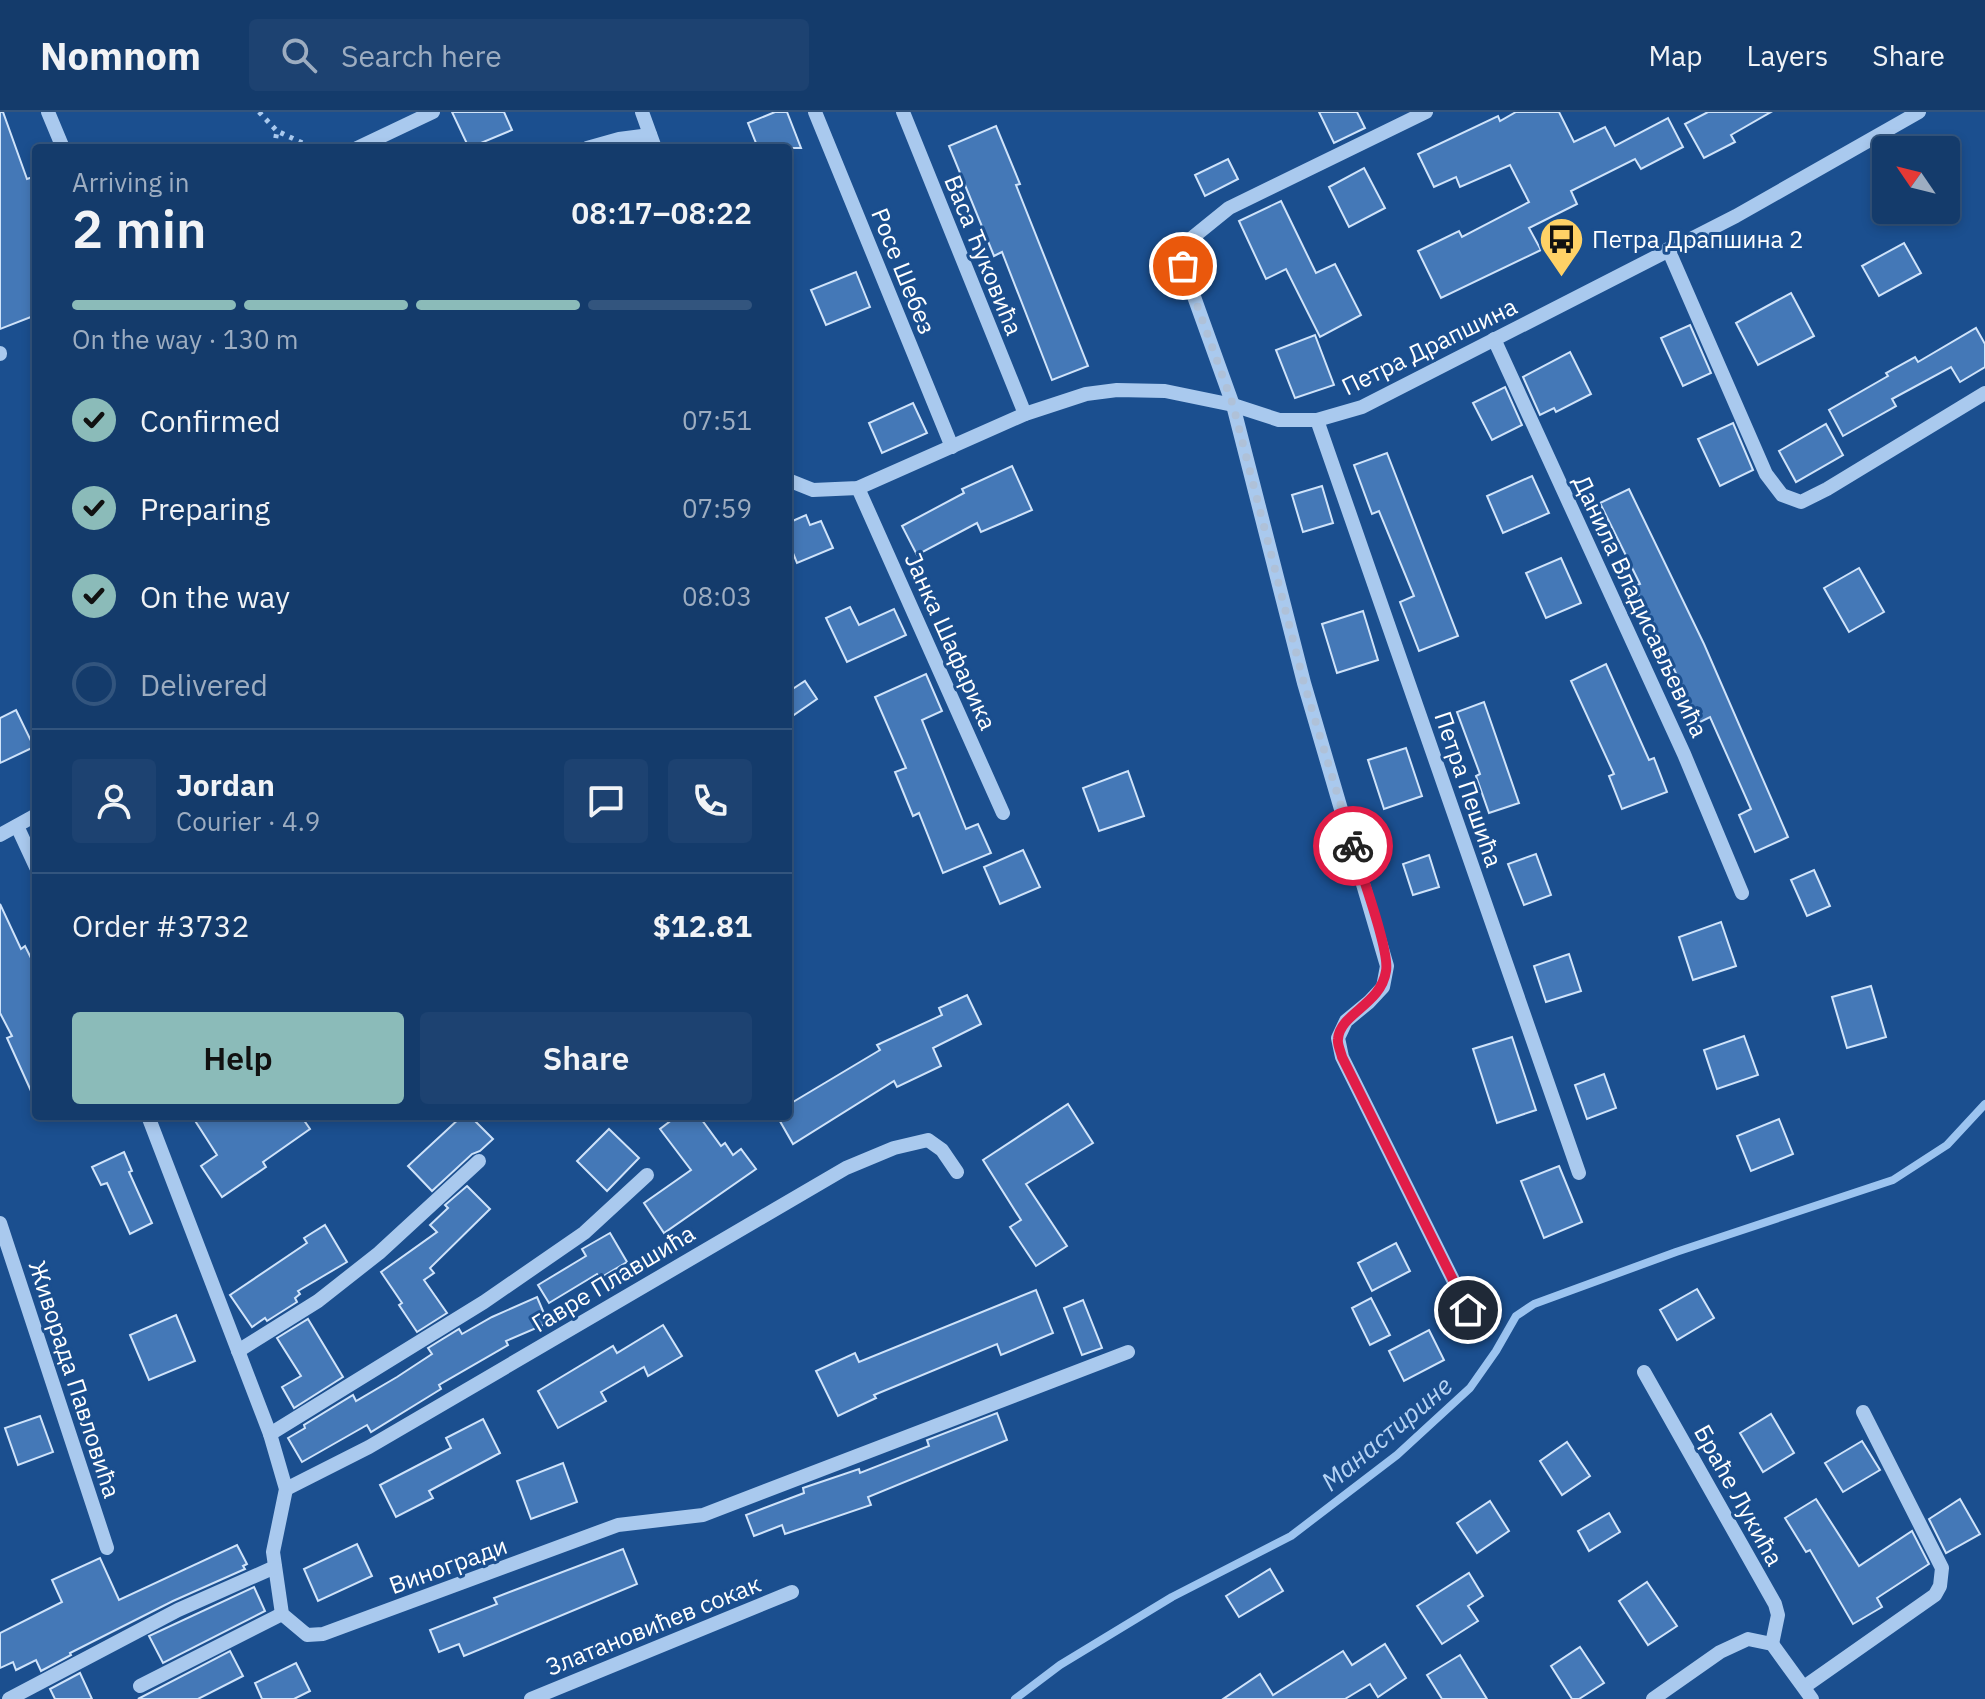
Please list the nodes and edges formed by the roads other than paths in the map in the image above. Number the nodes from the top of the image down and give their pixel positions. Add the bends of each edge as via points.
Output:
1 (48, 112) edge
2 (433, 112) edge
3 (642, 112) edge
4 (815, 112) edge
5 (903, 112) edge
6 (1426, 112) edge
7 (1919, 112) edge
8 (653, 142) edge
9 (61, 144) edge
10 (365, 144) edge
11 (601, 144) edge
12 (1668, 249) junction
13 (1494, 339) junction
14 (1985, 393) edge
15 (1233, 405) junction
16 (1025, 414) junction
17 (1317, 420) junction
18 (952, 447) junction
19 (792, 482) edge
20 (858, 488) junction
21 (1003, 813) dead end
22 (32, 817) edge
23 (17, 826) junction
24 (0, 835) edge
25 (32, 858) edge
26 (1742, 893) dead end
27 (150, 1120) edge
28 (479, 1161) dead end
29 (957, 1172) dead end
30 (1579, 1173) dead end
31 (647, 1175) dead end
32 (0, 1223) edge
33 (1468, 1310) dead end
34 (238, 1351) junction
35 (1128, 1352) dead end
36 (1644, 1372) dead end
37 (1863, 1412) dead end
38 (270, 1434) junction
39 (286, 1489) junction
40 (107, 1548) dead end
41 (275, 1567) junction
42 (792, 1592) dead end
43 (282, 1614) junction
44 (1772, 1644) junction
45 (140, 1686) dead end
46 (1808, 1693) edge
47 (9, 1699) edge
48 (531, 1699) edge
49 (1653, 1699) edge

1 - 9 street
2 - 10 street
3 - 8 street
4 - 18 street, Росе Шебез
5 - 16 street, Васа Ћуковића
6 - 15 street via 1229,208 1187,242 1183,266
7 - 12 street, Петра Драпшина
8 - 11 street via 619,139
12 - 13 street, Петра Драпшина
12 - 14 street via 1766,474 1782,495 1801,502 1827,489
13 - 17 street, Петра Драпшина via 1362,407
13 - 26 street, Данила Владисављевића
15 - 16 street, Петра Драпшина via 1165,391 1117,390
15 - 17 street, Петра Драпшина via 1279,420
15 - 33 street via 1304,683 1387,966 1383,987 1346,1021 1338,1038 1342,1057
16 - 18 street, Петра Драпшина
17 - 30 street, Петра Пешића
18 - 20 street, Петра Драпшина
19 - 20 street, Петра Драпшина via 813,490
20 - 21 street, Јанка Шафарика
22 - 23 street
23 - 24 street
23 - 25 street
27 - 34 street
28 - 34 street via 379,1253 318,1301
29 - 39 street, Гавре Плавшића via 928,1140 846,1168 369,1447
31 - 38 street via 584,1233 484,1302
32 - 40 street, Живорада Павловића
34 - 38 street
35 - 43 street, Виногради via 703,1515 618,1525 323,1634 307,1635
36 - 44 street, Браће Лукића via 1775,1604
37 - 46 street via 1942,1568 1940,1586
38 - 39 street
39 - 41 street via 274,1536
41 - 43 street
41 - 47 street via 178,1610
42 - 48 street, Златановићев сокак
43 - 45 street
44 - 46 street
44 - 49 street via 1748,1639

